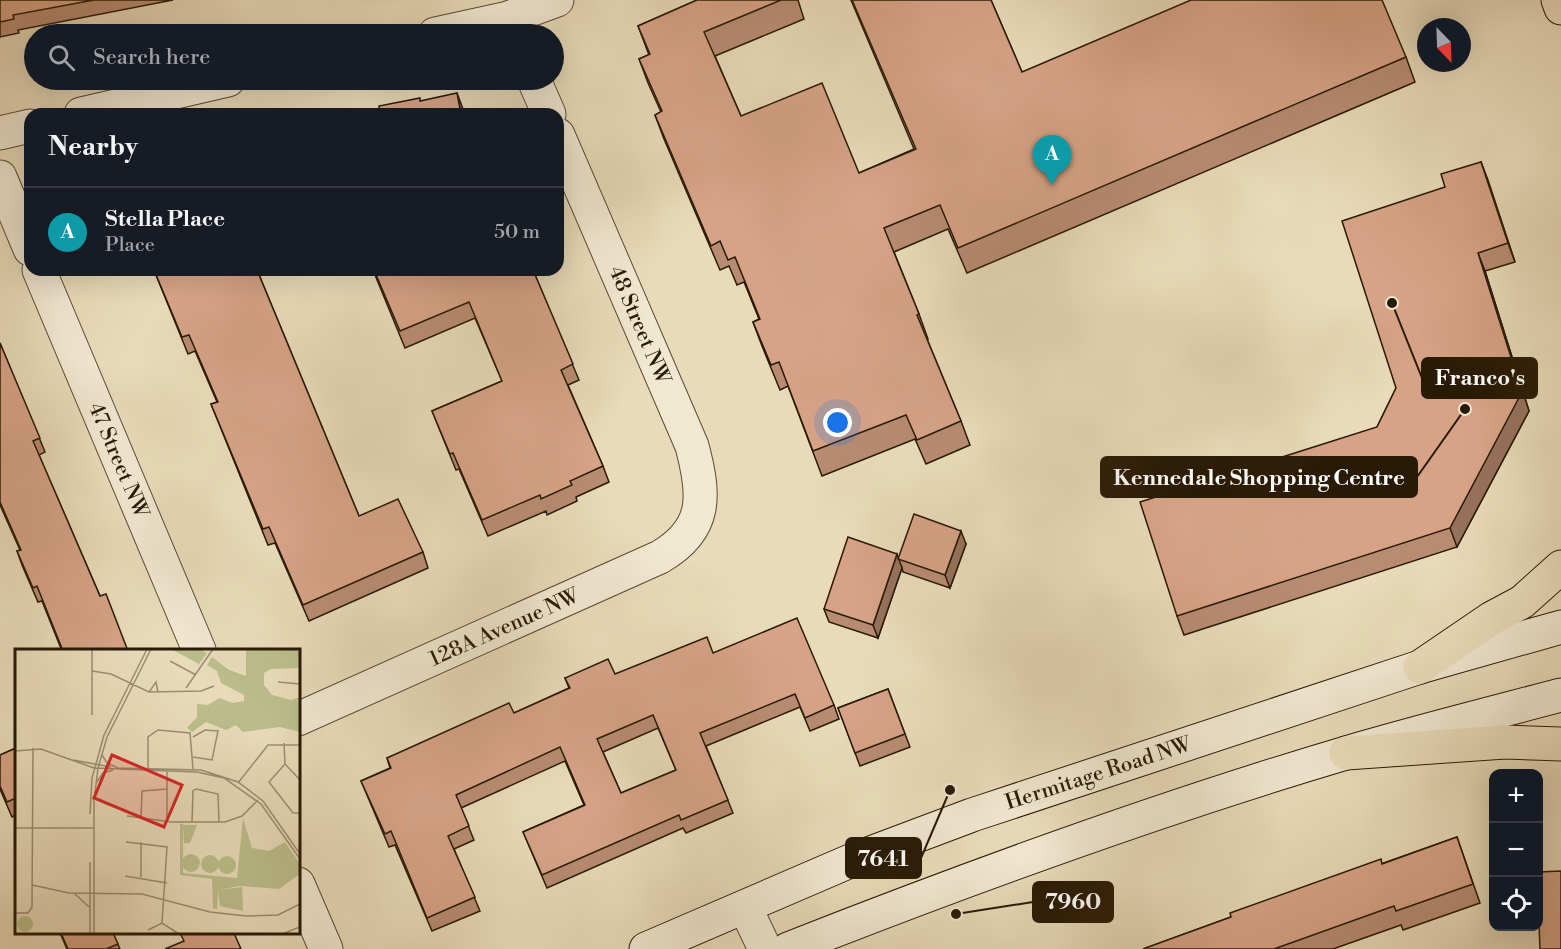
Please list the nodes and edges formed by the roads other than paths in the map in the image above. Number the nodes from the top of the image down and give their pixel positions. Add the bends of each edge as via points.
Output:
1 (557, 0) edge
2 (1558, 0) edge
3 (1561, 8) edge
4 (515, 24) edge
5 (185, 90) edge
6 (538, 90) edge
7 (107, 108) edge
8 (546, 108) edge
9 (24, 127) edge
10 (0, 133) edge
11 (564, 149) edge
12 (0, 177) edge
13 (24, 235) edge
14 (42, 276) edge
15 (697, 519) joint
16 (1561, 567) edge
17 (1561, 627) edge
18 (199, 649) edge
19 (1420, 667) junction
20 (1561, 695) edge
21 (300, 718) edge
22 (1561, 744) edge
23 (1346, 753) junction
24 (300, 889) edge
25 (745, 907) junction
26 (326, 949) edge
27 (646, 949) edge
28 (765, 949) edge
29 (788, 949) edge

1 - 4 street
2 - 3 main road
5 - 7 street
6 - 8 street
9 - 10 street
11 - 15 street, 48 Street NW via 692,446 701,495
12 - 13 street
14 - 18 street, 47 Street NW
15 - 21 street, 128A Avenue NW via 676,548 660,557
16 - 19 main road via 1522,603 1492,618
17 - 19 street, Hermitage Road NW
19 - 25 street, Hermitage Road NW via 972,815 855,859
20 - 23 street
22 - 23 main road via 1505,742
23 - 29 street via 1039,854
24 - 26 street
25 - 27 street, Hermitage Road NW
25 - 28 street

